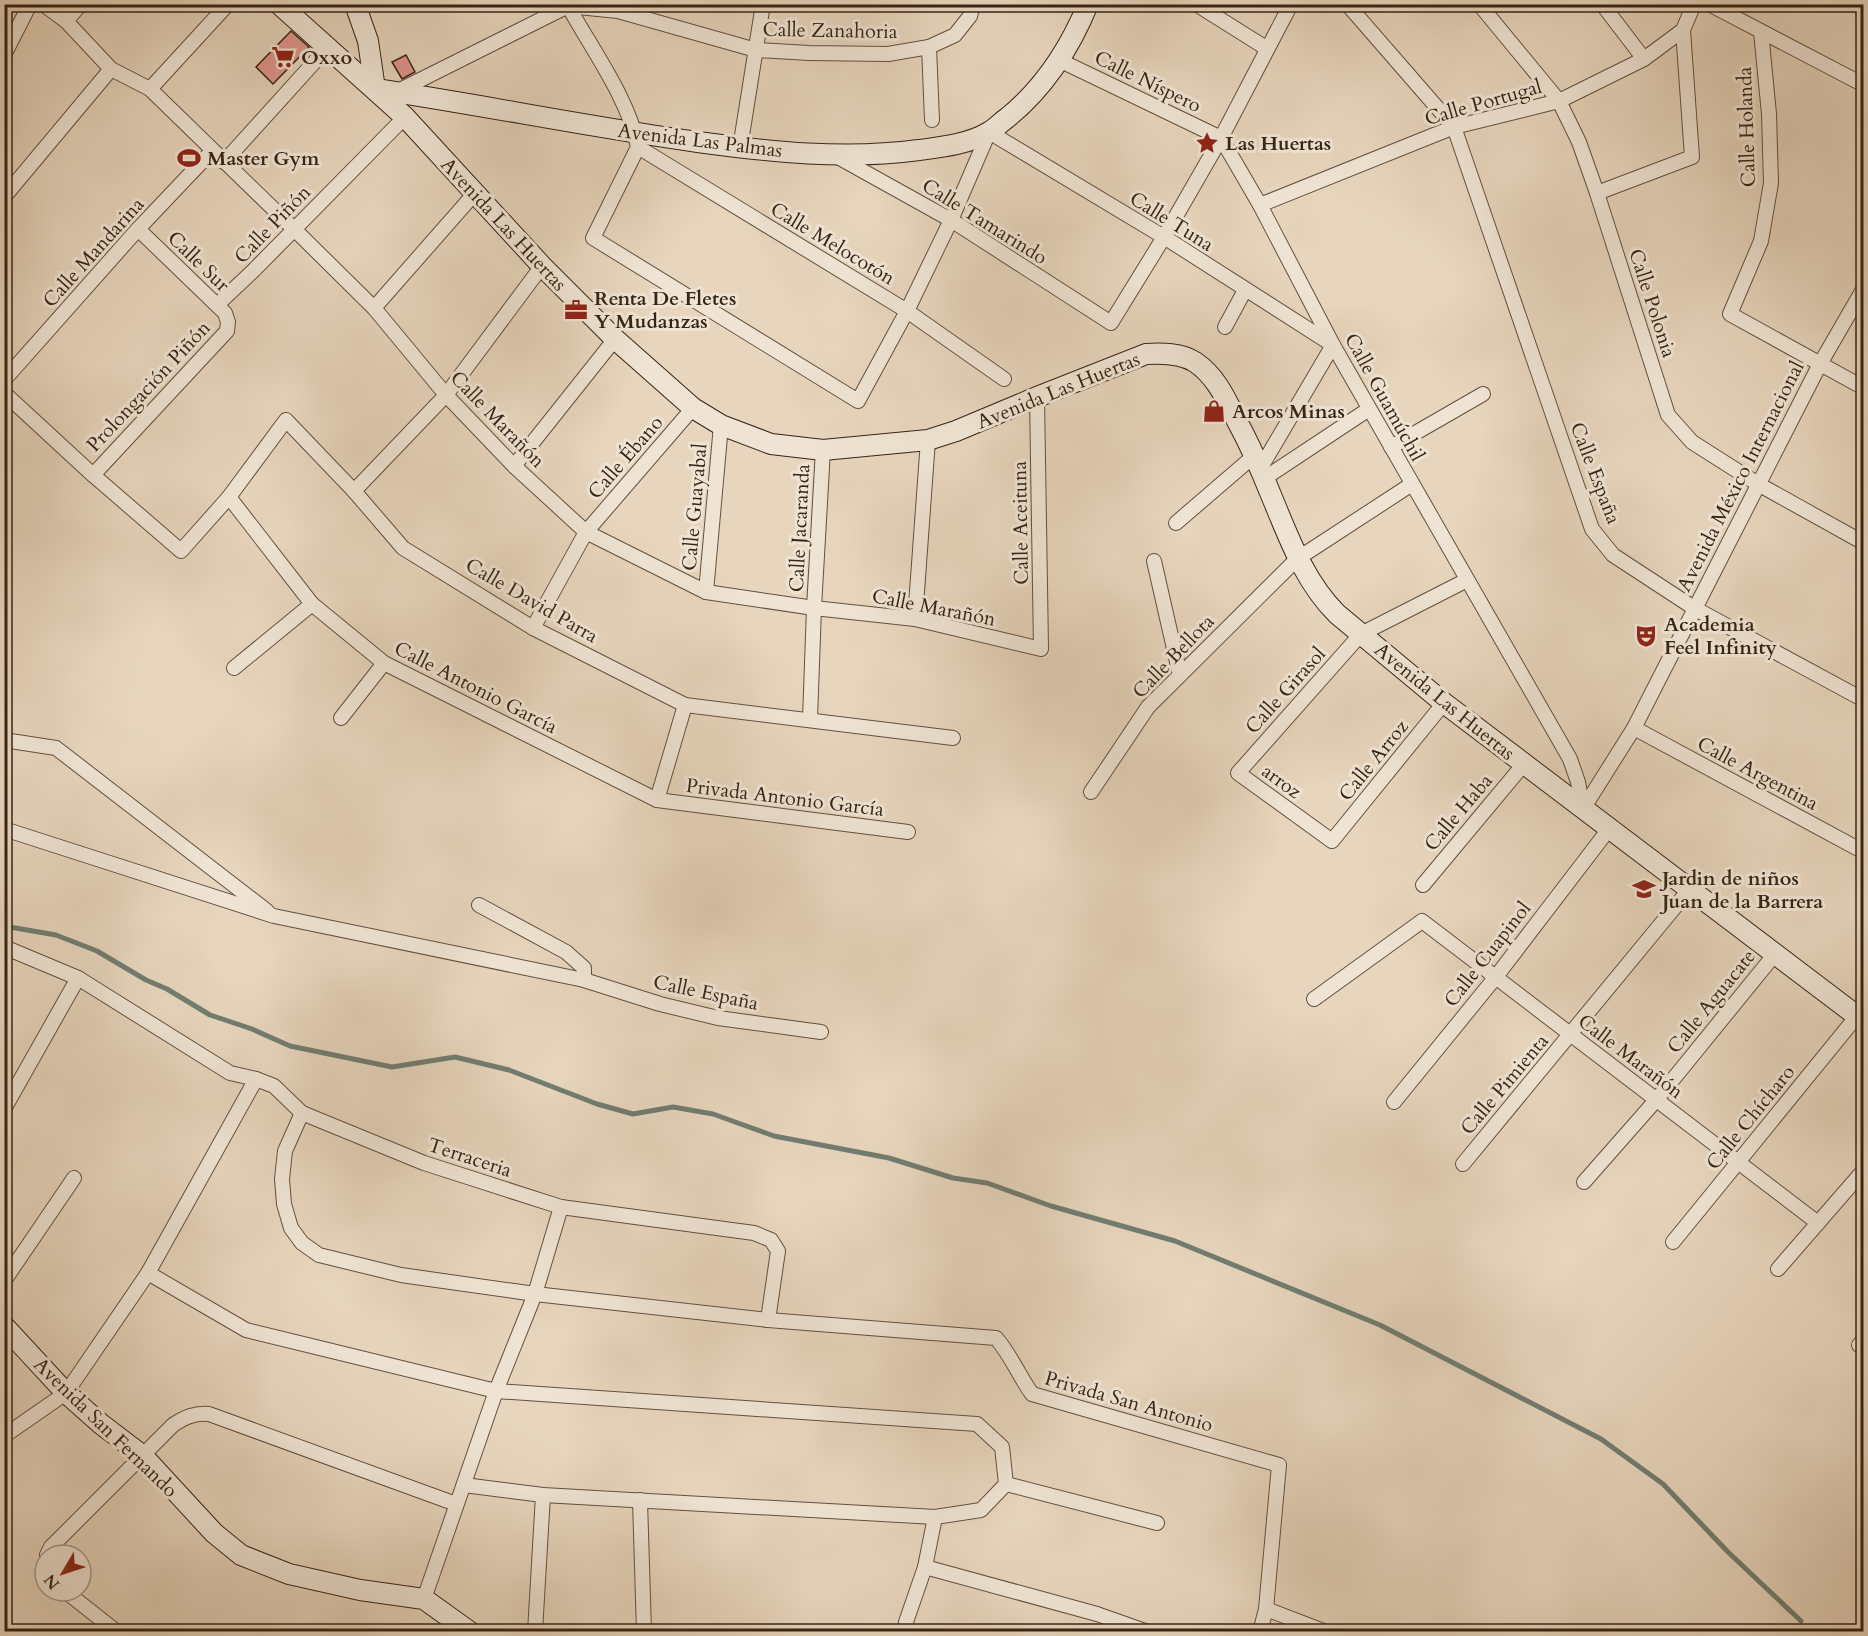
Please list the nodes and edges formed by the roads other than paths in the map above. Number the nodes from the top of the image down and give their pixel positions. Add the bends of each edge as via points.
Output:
1 (30, 4) edge
2 (43, 4) edge
3 (81, 4) edge
4 (228, 4) edge
5 (279, 4) edge
6 (355, 4) edge
7 (763, 4) edge
8 (973, 4) edge
9 (1088, 4) edge
10 (1196, 4) edge
11 (1291, 4) edge
12 (1347, 4) edge
13 (1479, 4) edge
14 (1602, 4) edge
15 (1694, 4) edge
16 (1709, 4) edge
17 (568, 5) edge
18 (66, 21) junction
19 (1683, 30) junction
20 (1761, 32) junction
21 (328, 47) junction
22 (929, 47) junction
23 (1266, 48) junction
24 (756, 50) junction
25 (4, 55) edge
26 (1644, 59) junction
27 (1059, 60) junction
28 (111, 69) junction
29 (1863, 85) edge
30 (150, 89) junction
31 (375, 89) junction
32 (396, 92) junction
33 (1559, 101) junction
34 (405, 117) junction
35 (932, 120) dead end
36 (1454, 127) junction
37 (989, 132) junction
38 (1221, 138) junction
39 (636, 140) junction
40 (740, 148) junction
41 (212, 151) junction
42 (836, 156) junction
43 (224, 162) junction
44 (475, 193) junction
45 (1597, 193) junction
46 (4, 197) edge
47 (1260, 205) junction
48 (951, 220) junction
49 (138, 229) junction
50 (294, 229) junction
51 (1164, 237) junction
52 (542, 266) junction
53 (1863, 288) edge
54 (1245, 290) junction
55 (217, 306) junction
56 (374, 308) junction
57 (907, 311) junction
58 (228, 322) joint
59 (1225, 327) dead end
60 (615, 339) junction
61 (1333, 345) junction
62 (1820, 364) junction
63 (1004, 379) dead end
64 (4, 380) edge
65 (1863, 388) edge
66 (4, 393) edge
67 (1483, 394) dead end
68 (446, 395) junction
69 (1037, 397) junction
70 (693, 408) junction
71 (1370, 409) junction
72 (721, 425) junction
73 (928, 440) junction
74 (1391, 447) junction
75 (823, 450) junction
76 (514, 466) junction
77 (1260, 468) junction
78 (93, 475) junction
79 (1412, 484) junction
80 (1758, 484) junction
81 (354, 491) junction
82 (229, 497) junction
83 (1176, 524) dead end
84 (586, 532) junction
85 (1863, 543) edge
86 (1298, 559) junction
87 (1154, 561) dead end
88 (1467, 580) junction
89 (706, 592) junction
90 (312, 604) junction
91 (814, 608) junction
92 (1694, 608) junction
93 (915, 619) junction
94 (533, 628) junction
95 (1361, 634) junction
96 (1041, 649) joint
97 (384, 663) junction
98 (234, 668) dead end
99 (1180, 675) junction
100 (1863, 700) edge
101 (1444, 703) junction
102 (685, 705) junction
103 (341, 718) dead end
104 (810, 719) junction
105 (1634, 728) junction
106 (953, 738) dead end
107 (4, 740) edge
108 (1524, 764) junction
109 (1238, 773) joint
110 (1091, 792) dead end
111 (657, 800) junction
112 (1583, 809) junction
113 (4, 829) edge
114 (1609, 829) junction
115 (908, 832) dead end
116 (1332, 841) joint
117 (1863, 852) edge
118 (1423, 885) dead end
119 (1689, 890) junction
120 (479, 905) dead end
121 (274, 916) junction
122 (4, 947) edge
123 (1775, 954) junction
124 (78, 978) junction
125 (1495, 978) junction
126 (584, 980) junction
127 (1314, 999) dead end
128 (1860, 1017) edge
129 (821, 1032) dead end
130 (1570, 1035) junction
131 (256, 1079) junction
132 (1656, 1099) junction
133 (1394, 1102) dead end
134 (4, 1109) edge
135 (302, 1113) junction
136 (1738, 1162) junction
137 (1463, 1164) dead end
138 (1863, 1170) edge
139 (75, 1179) dead end
140 (1584, 1182) dead end
141 (561, 1208) junction
142 (1818, 1223) junction
143 (1672, 1242) dead end
144 (1778, 1269) dead end
145 (148, 1273) junction
146 (4, 1281) edge
147 (535, 1294) junction
148 (768, 1320) junction
149 (4, 1326) edge
150 (496, 1391) junction
151 (66, 1393) junction
152 (4, 1436) edge
153 (143, 1456) junction
154 (1006, 1484) junction
155 (464, 1485) junction
156 (543, 1495) junction
157 (640, 1500) junction
158 (456, 1504) junction
159 (935, 1518) junction
160 (1157, 1523) dead end
161 (55, 1543) edge
162 (925, 1567) junction
163 (424, 1599) junction
164 (80, 1603) edge
165 (1266, 1609) junction
166 (117, 1632) edge
167 (470, 1632) edge
168 (535, 1632) edge
169 (644, 1632) edge
170 (905, 1632) edge
171 (1148, 1632) edge
172 (1260, 1632) edge
173 (1326, 1632) edge

1 - 25 street
2 - 18 street, Calle Marañón
3 - 18 street
4 - 30 street
5 - 21 street
6 - 31 street via 368,41
7 - 24 street
8 - 22 street, Calle Zanahoria via 970,16 955,35
9 - 27 street, Avenida Las Palmas
10 - 23 street
11 - 23 street
12 - 36 street
13 - 33 street, Calle Polonia
14 - 26 street
15 - 19 street
16 - 20 street
17 - 24 street, Calle Zanahoria via 618,10
17 - 32 street
17 - 39 street via 616,90
18 - 28 street, Calle Marañón
19 - 26 street, Calle Portugal
19 - 45 street via 1692,157
20 - 29 street
20 - 62 street, Calle Holanda via 1771,183 1761,240 1730,314
21 - 31 street
21 - 43 street
22 - 24 street, Calle Zanahoria via 888,54
22 - 35 street
23 - 38 street
24 - 40 street
26 - 33 street, Calle Portugal
27 - 37 street, Avenida Las Palmas via 1038,89
27 - 38 street, Calle Níspero
28 - 30 street, Calle Marañón
28 - 46 street
30 - 41 street, Calle Marañón
31 - 32 street, Avenida Las Palmas
31 - 34 street, Avenida Las Huertas
32 - 39 street, Avenida Las Palmas
33 - 36 street, Calle Portugal
33 - 45 street, Calle Polonia
34 - 44 street, Avenida Las Huertas
34 - 50 street, Calle Piñón
36 - 47 street, Calle Portugal
36 - 92 street, Calle España via 1592,529 1613,555
37 - 42 street, Avenida Las Palmas via 938,148
37 - 48 street
37 - 51 street, Calle Tuna
38 - 47 street, Calle Guamúchil
38 - 51 street
39 - 40 street, Avenida Las Palmas
39 - 57 street, Calle Melocotón
39 - 57 street via 593,238 858,401
40 - 42 street, Avenida Las Palmas
41 - 43 street, Calle Marañón
41 - 49 street, Calle Mandarina
42 - 48 street, Calle Tamarindo
43 - 50 street, Calle Marañón
44 - 52 street, Avenida Las Huertas
44 - 56 street
45 - 80 street, Calle Polonia via 1668,415 1692,442
47 - 61 street, Calle Guamúchil
48 - 51 street, Calle Tamarindo via 1111,323
48 - 57 street
49 - 55 street, Calle Sur
49 - 64 street, Calle Mandarina
50 - 55 street, Calle Piñón
50 - 56 street, Calle Marañón
51 - 54 street, Calle Tuna
52 - 60 street, Avenida Las Huertas
52 - 68 street
53 - 62 street, Avenida México Internacional
54 - 59 street
54 - 61 street, Calle Tuna
55 - 58 street, Calle Sur
56 - 68 street, Calle Marañón
57 - 63 street, Calle Melocotón
58 - 78 street, Prolongación Piñón via 227,331
60 - 70 street, Avenida Las Huertas
60 - 76 street
61 - 71 street, Calle Guamúchil
61 - 77 street
62 - 65 street, Calle Holanda
62 - 80 street, Avenida México Internacional
66 - 78 street
67 - 74 street
68 - 76 street, Calle Marañón
68 - 81 street
69 - 73 street, Avenida Las Huertas
69 - 77 street, Avenida Las Huertas via 1146,354 1193,360 1224,394
69 - 96 street, Calle Aceituna
70 - 72 street, Avenida Las Huertas
70 - 84 street, Calle Ébano
71 - 74 street, Calle Guamúchil
71 - 77 street
72 - 75 street, Avenida Las Huertas via 771,444
72 - 89 street, Calle Guayabal
73 - 75 street, Avenida Las Huertas
73 - 93 street
74 - 79 street, Calle Guamúchil
75 - 91 street, Calle Jacaranda
76 - 84 street, Calle Marañón
77 - 83 street
77 - 86 street, Avenida Las Huertas
78 - 82 street via 182,551
79 - 86 street, Calle Bellota
79 - 88 street, Calle Guamúchil
80 - 85 street, Calle Polonia
80 - 92 street, Avenida México Internacional
81 - 82 street, Calle David Parra via 286,420
81 - 94 street, Calle David Parra via 403,548
82 - 90 street, Calle Antonio García
84 - 89 street, Calle Marañón
84 - 94 street, Calle Ébano
86 - 95 street, Avenida Las Huertas via 1324,601
86 - 99 street, Calle Bellota
87 - 99 street
88 - 95 street
88 - 112 street, Calle Guamúchil via 1570,759
89 - 91 street, Calle Marañón
90 - 97 street, Calle Antonio García
90 - 98 street
91 - 93 street, Calle Marañón
91 - 104 street, Calle Jacaranda
92 - 100 street, Calle España
92 - 105 street, Avenida México Internacional
93 - 96 street, Calle Marañón
94 - 102 street, Calle David Parra
95 - 101 street, Avenida Las Huertas
95 - 109 street, Calle Girasol
97 - 103 street
97 - 111 street, Calle Antonio García
99 - 110 street, Calle Bellota via 1148,707
101 - 108 street, Avenida Las Huertas
101 - 116 street, Calle Arroz
102 - 104 street, Calle David Parra
102 - 111 street
104 - 106 street, Calle David Parra
105 - 112 street, Avenida México Internacional
105 - 117 street, Calle Argentina
107 - 121 street via 56,748
108 - 112 street, Avenida Las Huertas
108 - 118 street, Calle Haba
109 - 116 street, arroz
111 - 115 street, Privada Antonio García
112 - 114 street, Avenida Las Huertas
113 - 121 street, Calle España
114 - 119 street, Avenida Las Huertas
114 - 125 street, Calle Cuapinol
119 - 123 street, Avenida Las Huertas
119 - 130 street, Calle Pimienta
120 - 126 street via 566,951 584,968
121 - 126 street, Calle España
122 - 124 street, Terraceria
123 - 128 street, Avenida Las Huertas
123 - 132 street, Calle Aguacate
124 - 131 street, Terraceria via 230,1073
124 - 134 street
125 - 127 street, Calle Marañón via 1422,921
125 - 130 street, Calle Marañón
125 - 133 street, Calle Cuapinol
126 - 129 street, Calle España via 718,1018
128 - 136 street, Calle Chícharo
130 - 132 street, Calle Marañón
130 - 137 street, Calle Pimienta
131 - 135 street, Terraceria via 274,1086
131 - 145 street
132 - 136 street, Calle Marañón
132 - 140 street, Calle Aguacate
135 - 141 street, Terraceria via 424,1163
135 - 147 street via 285,1151 282,1179 291,1228 302,1243 319,1255 401,1275
136 - 142 street, Calle Marañón
136 - 143 street, Calle Chícharo
138 - 142 street
139 - 146 street
141 - 147 street
141 - 148 street, Terraceria via 754,1233 771,1240 778,1251
142 - 144 street
145 - 150 street via 246,1330
145 - 151 street
147 - 148 street
147 - 150 street
148 - 165 street, Privada San Antonio via 996,1338 1032,1394 1279,1465
149 - 151 street, Avenida San Fernando
150 - 154 street via 977,1424 1002,1447
150 - 155 street
151 - 152 street
151 - 153 street, Avenida San Fernando
153 - 158 street via 186,1416 209,1414
153 - 161 street
153 - 163 street, Avenida San Fernando via 214,1533 242,1555 289,1574
154 - 159 street via 981,1510
154 - 160 street
155 - 156 street
155 - 158 street
156 - 157 street
156 - 168 street
157 - 159 street
157 - 169 street
158 - 163 street
159 - 162 street
162 - 170 street
162 - 171 street via 1097,1614
163 - 167 street, Avenida San Fernando
164 - 166 street
165 - 172 street
165 - 173 street

